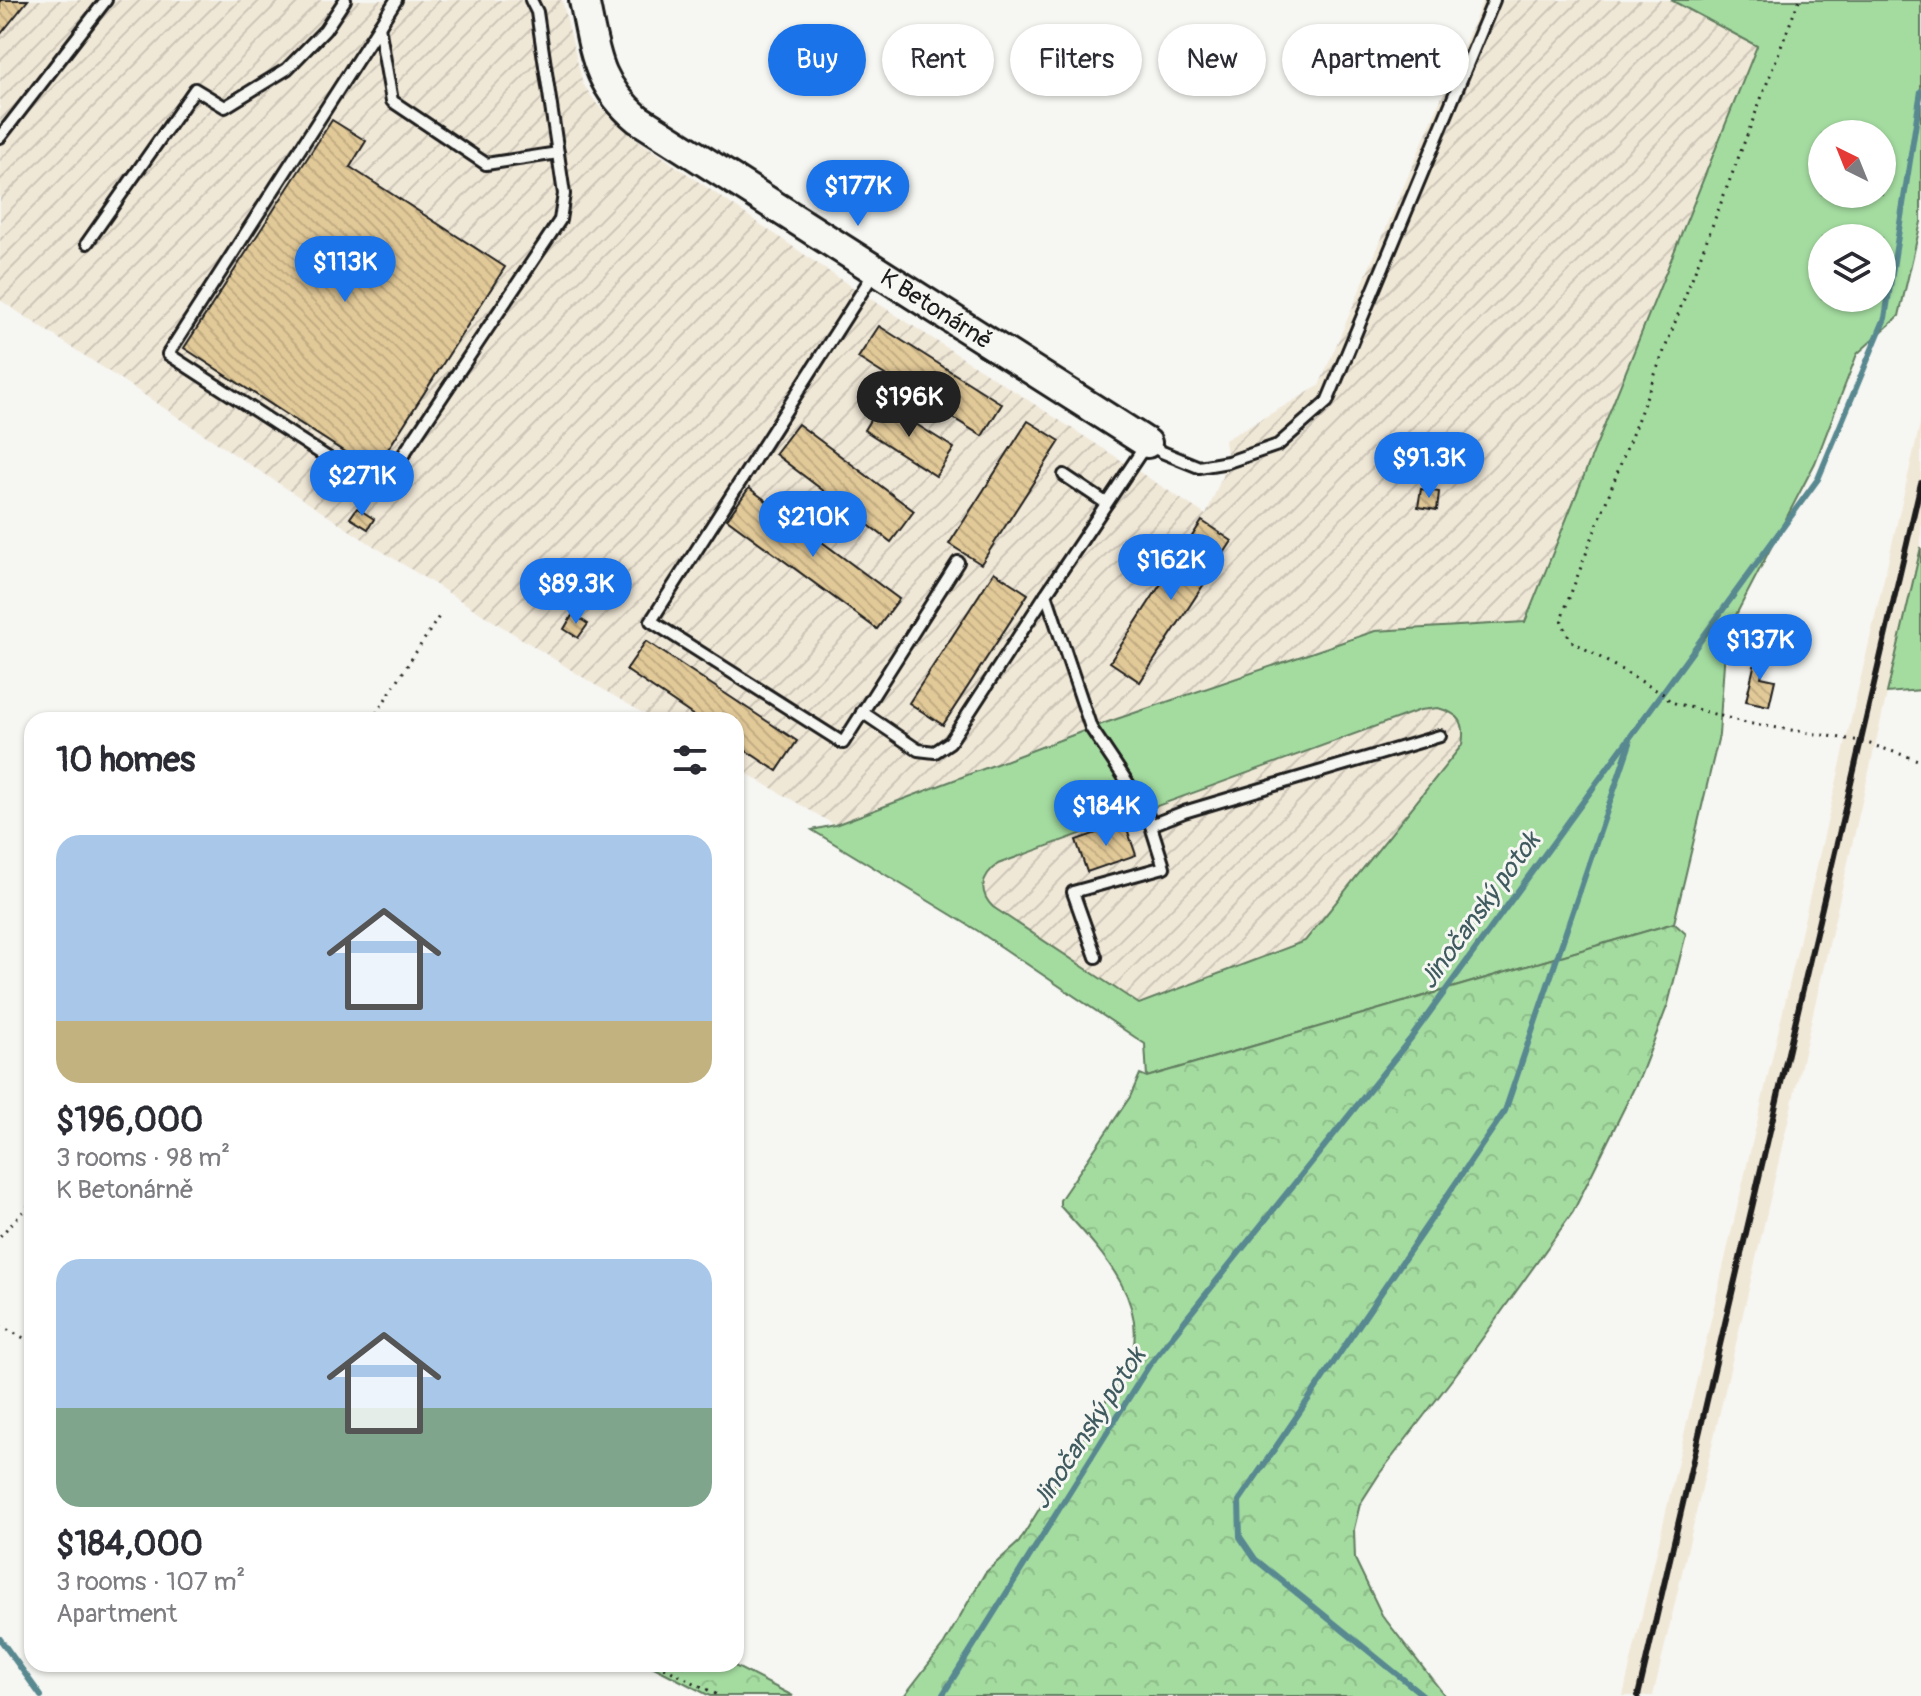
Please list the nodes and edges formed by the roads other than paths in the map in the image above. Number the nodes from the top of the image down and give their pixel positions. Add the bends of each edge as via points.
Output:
1 (106, 0) edge
2 (345, 0) edge
3 (396, 0) edge
4 (531, 0) edge
5 (584, 0) edge
6 (1494, 0) edge
7 (379, 26) junction
8 (0, 137) edge
9 (558, 153) junction
10 (87, 243) dead end
11 (876, 270) junction
12 (1147, 443) junction
13 (1064, 475) dead end
14 (1106, 503) junction
15 (958, 562) dead end
16 (1046, 594) junction
17 (862, 712) junction
18 (1440, 736) dead end
19 (1151, 825) junction
20 (1096, 957) dead end

1 - 8 lane
2 - 10 lane via 287,69 225,107 195,89
3 - 7 lane
4 - 9 lane
5 - 11 street, K Betonárně via 598,64 620,104
6 - 12 lane via 1327,402 1278,445 1228,462 1199,467
7 - 9 lane via 392,101 486,164
7 - 9 lane via 168,354 379,491 560,220 564,194
11 - 12 street, K Betonárně
11 - 17 lane via 651,621 843,743
12 - 14 lane
13 - 14 lane
14 - 16 lane
15 - 17 lane
16 - 17 lane via 950,742 935,752 918,750
16 - 19 lane via 1091,728
18 - 19 lane
19 - 20 lane via 1164,867 1073,892

